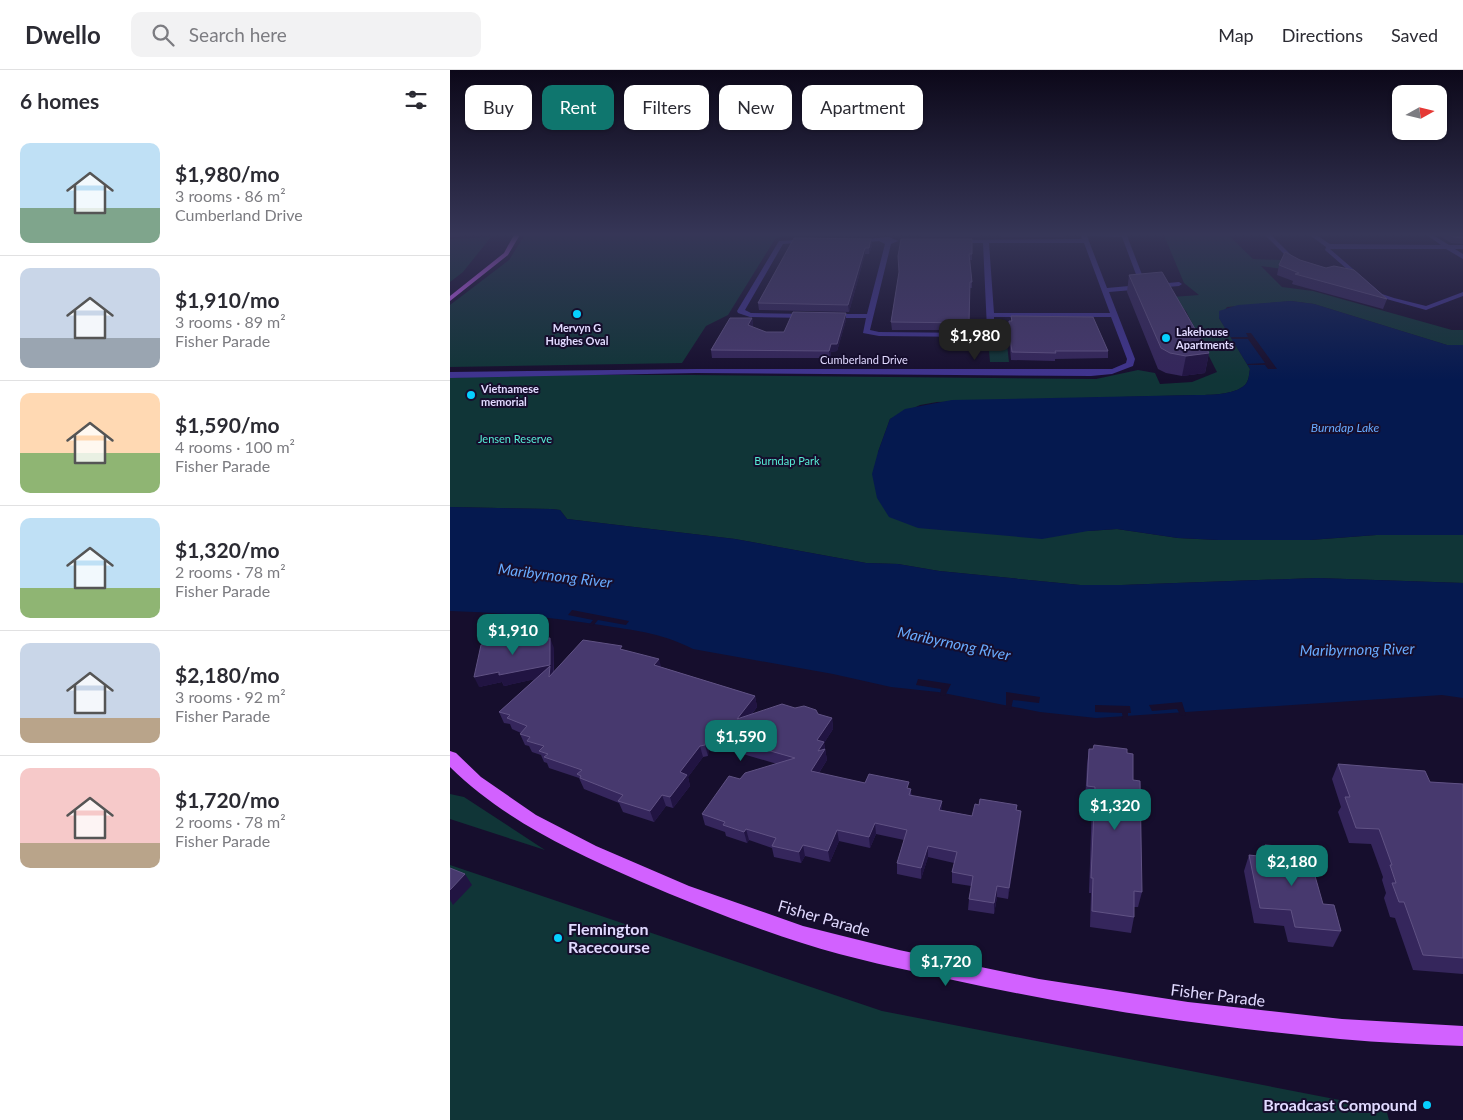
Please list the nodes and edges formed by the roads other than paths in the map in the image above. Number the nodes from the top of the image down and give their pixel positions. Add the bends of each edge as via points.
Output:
1 (472, 282) edge
2 (758, 282) edge
3 (878, 282) edge
4 (988, 282) edge
5 (1101, 282) edge
6 (1142, 282) edge
7 (1365, 282) edge
8 (1179, 284) dead end
9 (1144, 287) junction
10 (1104, 290) junction
11 (1463, 294) edge
12 (450, 300) edge
13 (990, 315) junction
14 (1114, 315) junction
15 (870, 316) junction
16 (450, 371) edge
17 (696, 371) junction
18 (450, 376) edge
19 (450, 757) edge
20 (1463, 1036) edge

1 - 12 main road
2 - 15 street via 741,312 750,315
3 - 15 street
4 - 13 street
5 - 10 street, Cumberland Drive
6 - 9 street
7 - 11 street via 1380,295 1417,307 1431,306
8 - 9 street
9 - 10 street
10 - 14 street, Cumberland Drive
13 - 14 street
13 - 15 street via 991,330 975,335 873,334 866,331
14 - 17 street, Cumberland Drive via 1131,358 1130,364 1104,373
16 - 17 street, Cumberland Drive via 561,367
17 - 18 street, Cumberland Drive
19 - 20 main road, Fisher Parade via 475,780 530,820 590,851 684,892 803,935 1039,989 1188,1012 1342,1029

